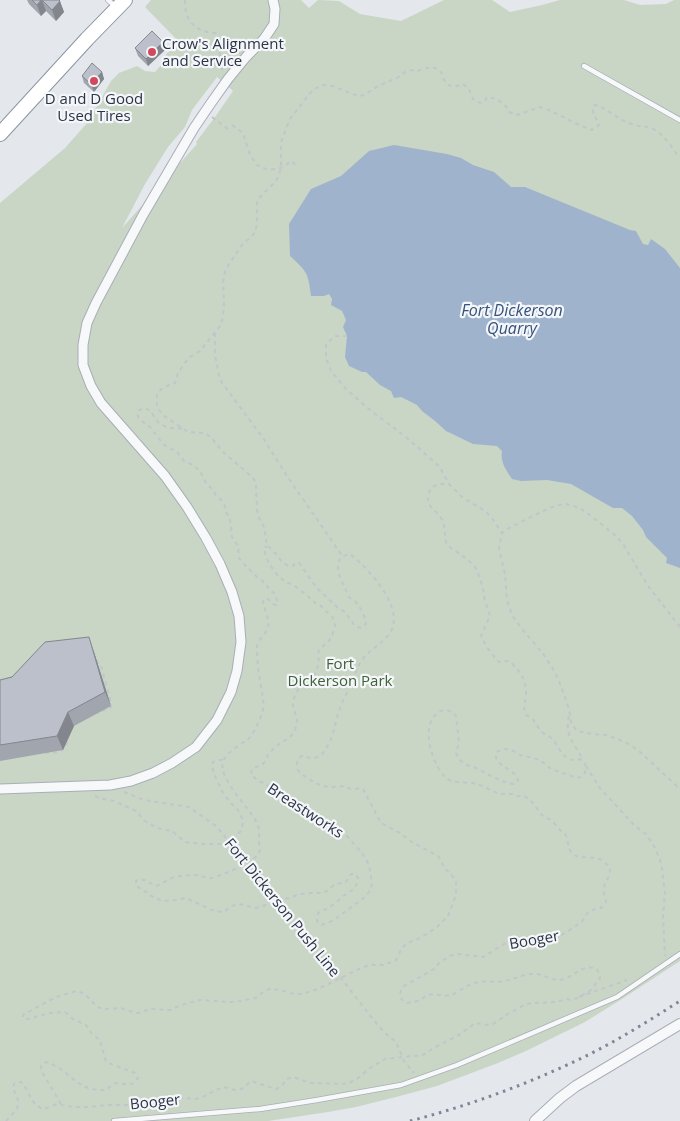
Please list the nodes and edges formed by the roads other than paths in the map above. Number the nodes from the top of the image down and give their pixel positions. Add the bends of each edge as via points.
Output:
1 (273, 0) edge
2 (117, 3) edge
3 (584, 66) dead end
4 (680, 120) edge
5 (0, 134) edge
6 (0, 789) edge
7 (680, 954) edge
8 (680, 1024) edge
9 (114, 1121) edge
10 (535, 1121) edge

1 - 6 street via 274,24 228,79 194,128 106,285 88,323 83,345 83,365 90,386 113,418 165,476 192,514 220,564 239,616 241,642 232,692 217,720 196,747 153,773 110,785
2 - 5 highway
3 - 4 lane
7 - 9 lane via 617,997 457,1065 401,1085 260,1109
8 - 10 street via 576,1086

